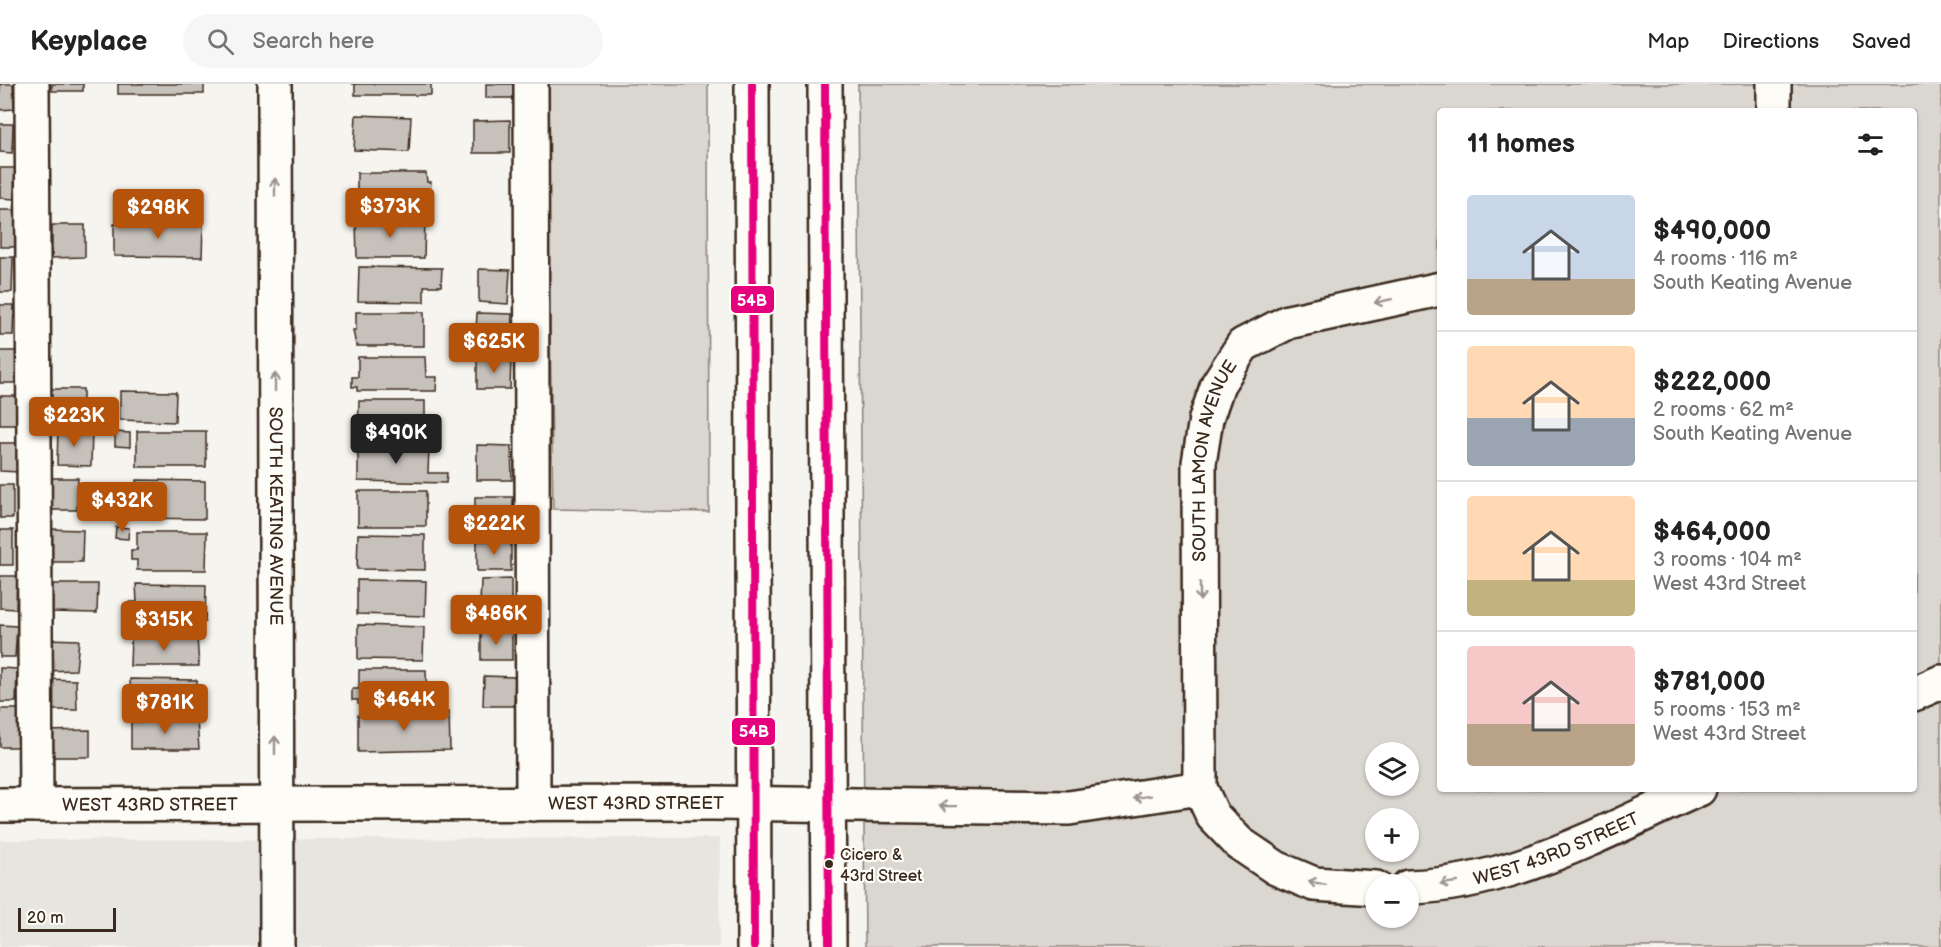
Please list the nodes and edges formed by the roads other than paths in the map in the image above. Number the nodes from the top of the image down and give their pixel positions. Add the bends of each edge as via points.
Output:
1 (32, 84) edge
2 (275, 84) edge
3 (531, 84) edge
4 (752, 84) edge
5 (825, 84) edge
6 (1773, 84) edge
7 (1774, 108) edge
8 (1437, 290) edge
9 (1941, 682) edge
10 (1917, 693) edge
11 (1200, 788) junction
12 (1692, 792) edge
13 (275, 803) junction
14 (533, 804) junction
15 (755, 804) junction
16 (830, 804) junction
17 (36, 805) junction
18 (0, 806) edge
19 (1419, 886) edge
20 (1365, 887) edge
21 (277, 947) edge
22 (754, 947) edge
23 (829, 947) edge

1 - 17 street
13 -> 2 street, SOUTH KEATING AVENUE
3 - 14 street
4 - 15 street
5 - 16 street
6 - 7 street
8 -> 11 street, SOUTH LAMON AVENUE via 1288,321 1243,345 1218,384 1206,419 1199,463
9 - 10 street
11 -> 16 street, WEST 43RD STREET via 1069,808
20 -> 11 street via 1314,884 1276,868 1239,843 1213,816
12 -> 19 street, WEST 43RD STREET via 1520,868 1470,880
13 - 14 street, WEST 43RD STREET
13 - 17 street, WEST 43RD STREET
13 - 21 street, SOUTH KEATING AVENUE
14 - 15 street, WEST 43RD STREET
15 - 16 street, WEST 43RD STREET
15 - 22 street
16 - 23 street
17 - 18 street, WEST 43RD STREET

